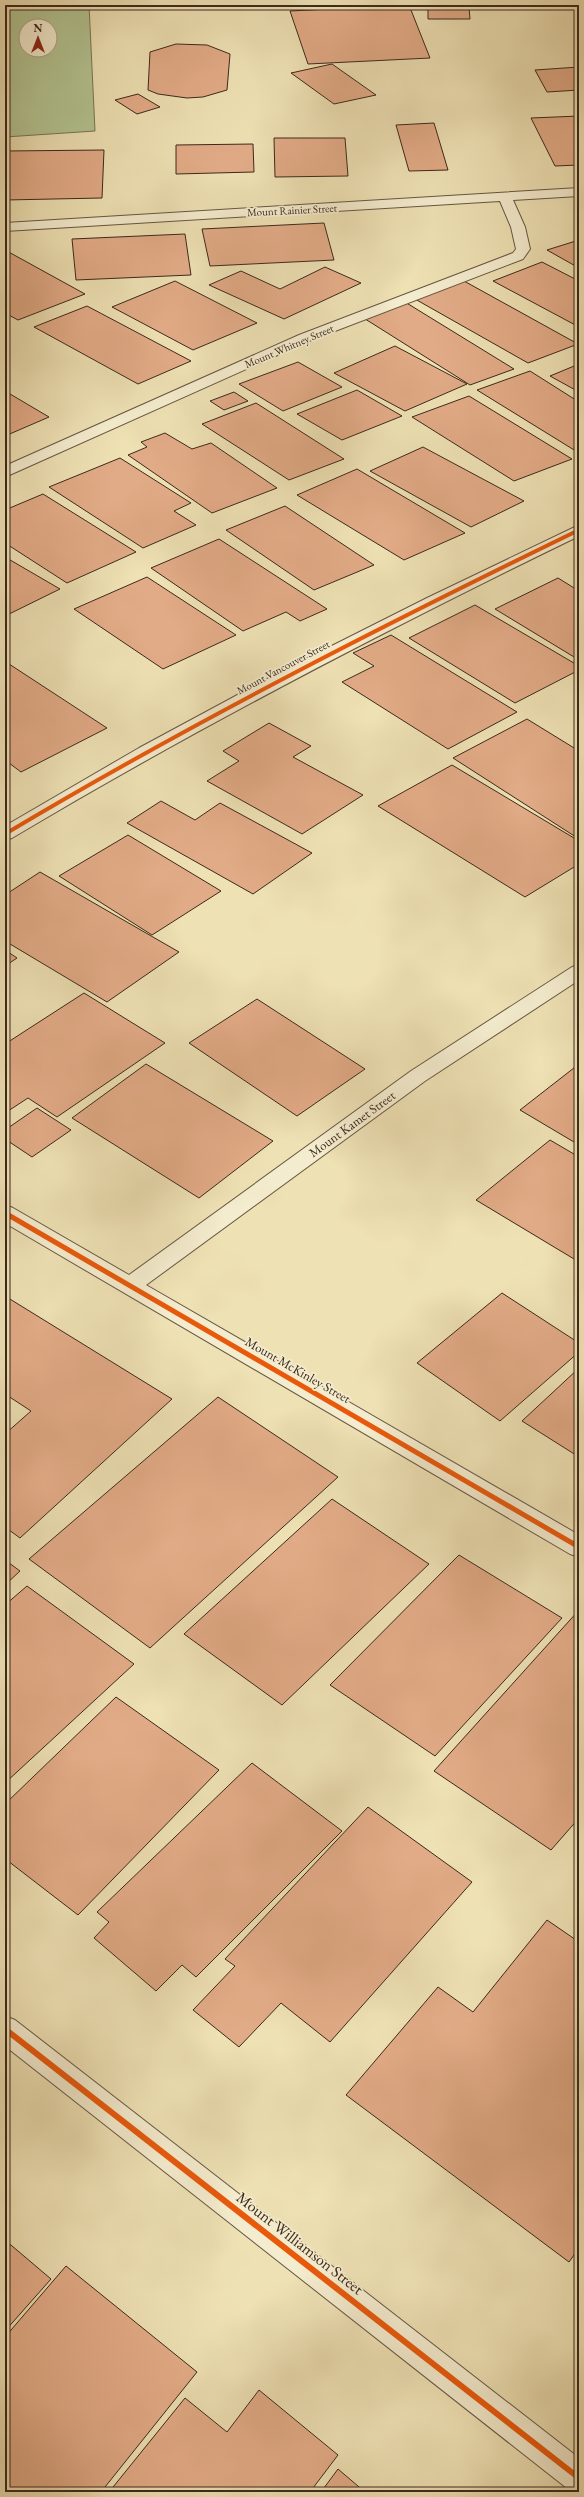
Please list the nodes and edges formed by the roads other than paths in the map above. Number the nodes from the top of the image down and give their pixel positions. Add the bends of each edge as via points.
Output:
1 (579, 192) edge
2 (506, 198) junction
3 (5, 227) edge
4 (5, 472) edge
5 (579, 530) edge
6 (5, 834) edge
7 (579, 971) edge
8 (5, 1213) edge
9 (130, 1284) junction
10 (579, 1547) edge
11 (5, 2029) edge
12 (579, 2478) edge

1 - 2 street, Mount Rainier Street
2 - 3 street, Mount Rainier Street
2 - 4 street, Mount Whitney Street via 518,226 523,249 518,256 304,338
5 - 6 street, Mount Vancouver Street via 309,664 93,781
7 - 9 street, Mount Kamet Street via 418,1076
8 - 9 street, Mount McKinley Street
9 - 10 street, Mount McKinley Street
11 - 12 street, Mount Williamson Street

